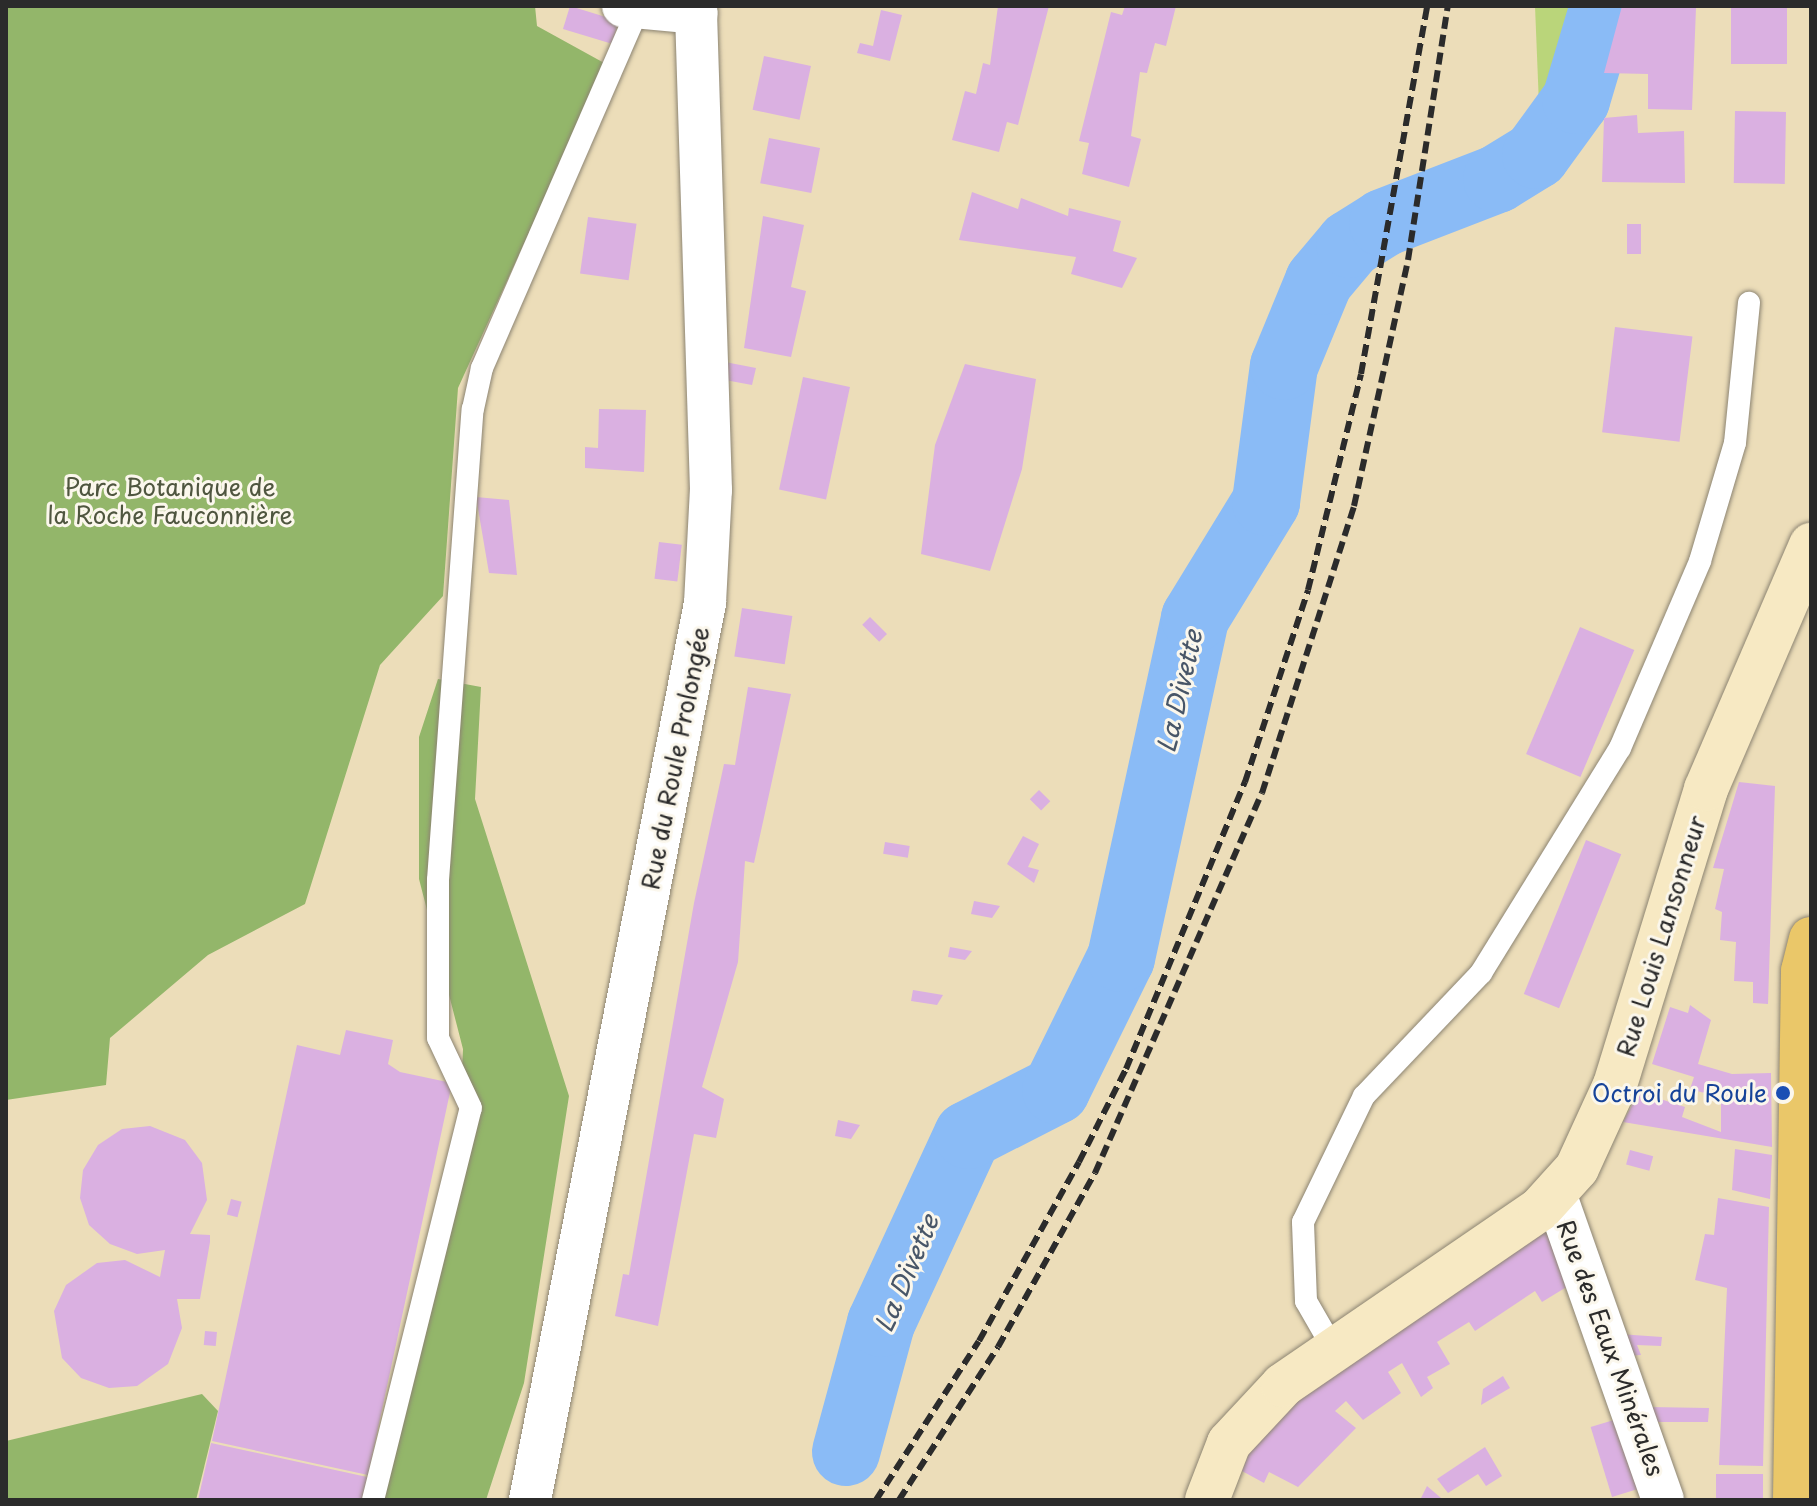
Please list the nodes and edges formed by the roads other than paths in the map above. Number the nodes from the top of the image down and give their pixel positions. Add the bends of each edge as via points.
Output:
1 (631, 8) edge
2 (696, 9) edge
3 (1749, 303) dead end
4 (1811, 545) edge
5 (1811, 939) edge
6 (1556, 1196) junction
7 (1333, 1348) junction
8 (373, 1500) edge
9 (530, 1500) edge
10 (1207, 1500) edge
11 (1663, 1500) edge
12 (1795, 1500) edge

1 - 2 street
1 - 8 lane via 482,368 473,409 438,880 438,1038 471,1108
2 - 9 street, Rue du Roule Prolongée via 711,490 705,603
3 - 7 lane via 1731,458 1700,561 1620,748 1481,973 1364,1096 1303,1222 1306,1301
4 - 6 main road, Rue Louis Lansonneur via 1706,789 1615,1085
5 - 12 main road via 1803,971
6 - 7 main road, Rue Louis Lansonneur
6 - 11 street, Rue des Eaux Minérales
7 - 10 main road, Rue Louis Lansonneur via 1243,1426

